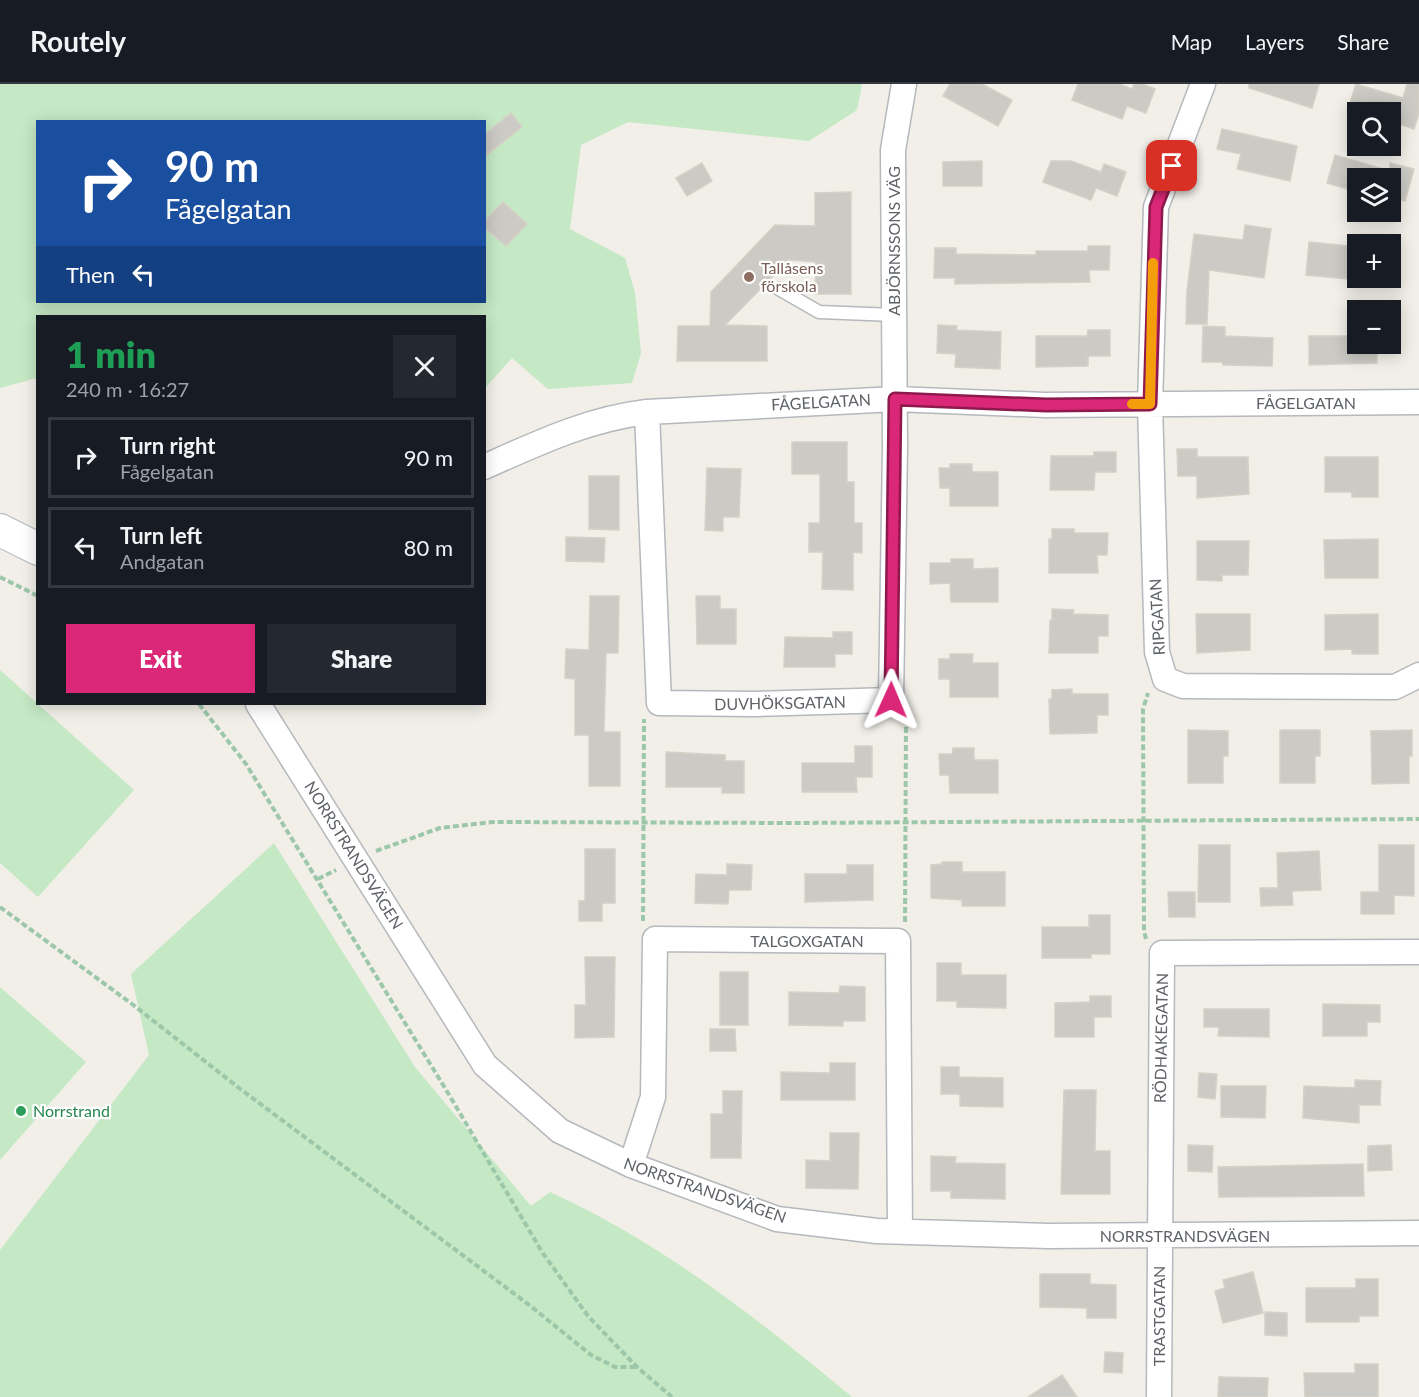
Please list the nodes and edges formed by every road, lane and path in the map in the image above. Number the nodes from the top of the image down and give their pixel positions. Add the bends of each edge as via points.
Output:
1 (904, 84) edge
2 (1203, 84) edge
3 (779, 289) dead end
4 (894, 315) junction
5 (895, 399) junction
6 (1419, 402) edge
7 (1150, 404) junction
8 (647, 412) junction
9 (486, 466) edge
10 (0, 530) edge
11 (36, 548) edge
12 (0, 577) edge
13 (36, 595) edge
14 (1419, 675) edge
15 (1165, 679) junction
16 (891, 700) junction
17 (659, 703) junction
18 (200, 705) edge
19 (259, 705) edge
20 (1419, 819) edge
21 (1142, 820) junction
22 (906, 821) junction
23 (643, 822) junction
24 (357, 860) junction
25 (318, 879) junction
26 (0, 907) edge
27 (655, 939) junction
28 (898, 941) junction
29 (1419, 952) edge
30 (1162, 953) junction
31 (631, 1165) junction
32 (900, 1231) junction
33 (1419, 1233) edge
34 (1159, 1236) junction
35 (637, 1367) junction
36 (672, 1397) edge
37 (1159, 1397) edge

1 - 4 street, ABJÖRNSSONS VÄG via 893,150
2 - 7 street, RIPGATAN via 1156,207
3 - 4 lane via 819,312
4 - 5 street, ABJÖRNSSONS VÄG
5 - 7 street, FÅGELGATAN via 1046,405
5 - 8 street, FÅGELGATAN
5 - 16 street
6 - 7 street, FÅGELGATAN
7 - 15 street, RIPGATAN via 1157,652
8 - 9 street, FÅGELGATAN via 615,416 557,434
8 - 17 street
10 - 11 street
12 - 13 path
14 - 15 street, RIPGATAN via 1395,687 1184,686
15 - 21 path via 1144,699
16 - 17 street, DUVHÖKSGATAN
16 - 22 path via 906,716
17 - 23 path via 644,717
18 - 25 path via 246,764
19 - 24 street, NORRSTRANDSVÄGEN
20 - 21 path
21 - 22 path
21 - 30 path via 1144,931 1148,943
22 - 23 path
22 - 28 path via 905,924
23 - 24 path via 537,821 454,826 409,837
23 - 27 path via 643,926
24 - 25 path
24 - 31 street, NORRSTRANDSVÄGEN via 485,1065 560,1131
25 - 35 path via 542,1252 588,1316
26 - 35 path via 591,1355 615,1367
27 - 28 street, TALGOXGATAN
27 - 31 street via 653,1097
28 - 32 street
29 - 30 street, RÖDHAKEGATAN
30 - 34 street, RÖDHAKEGATAN
31 - 32 street, NORRSTRANDSVÄGEN via 777,1219
32 - 34 street, NORRSTRANDSVÄGEN
33 - 34 street, NORRSTRANDSVÄGEN
34 - 37 street, TRASTGATAN
35 - 36 path

